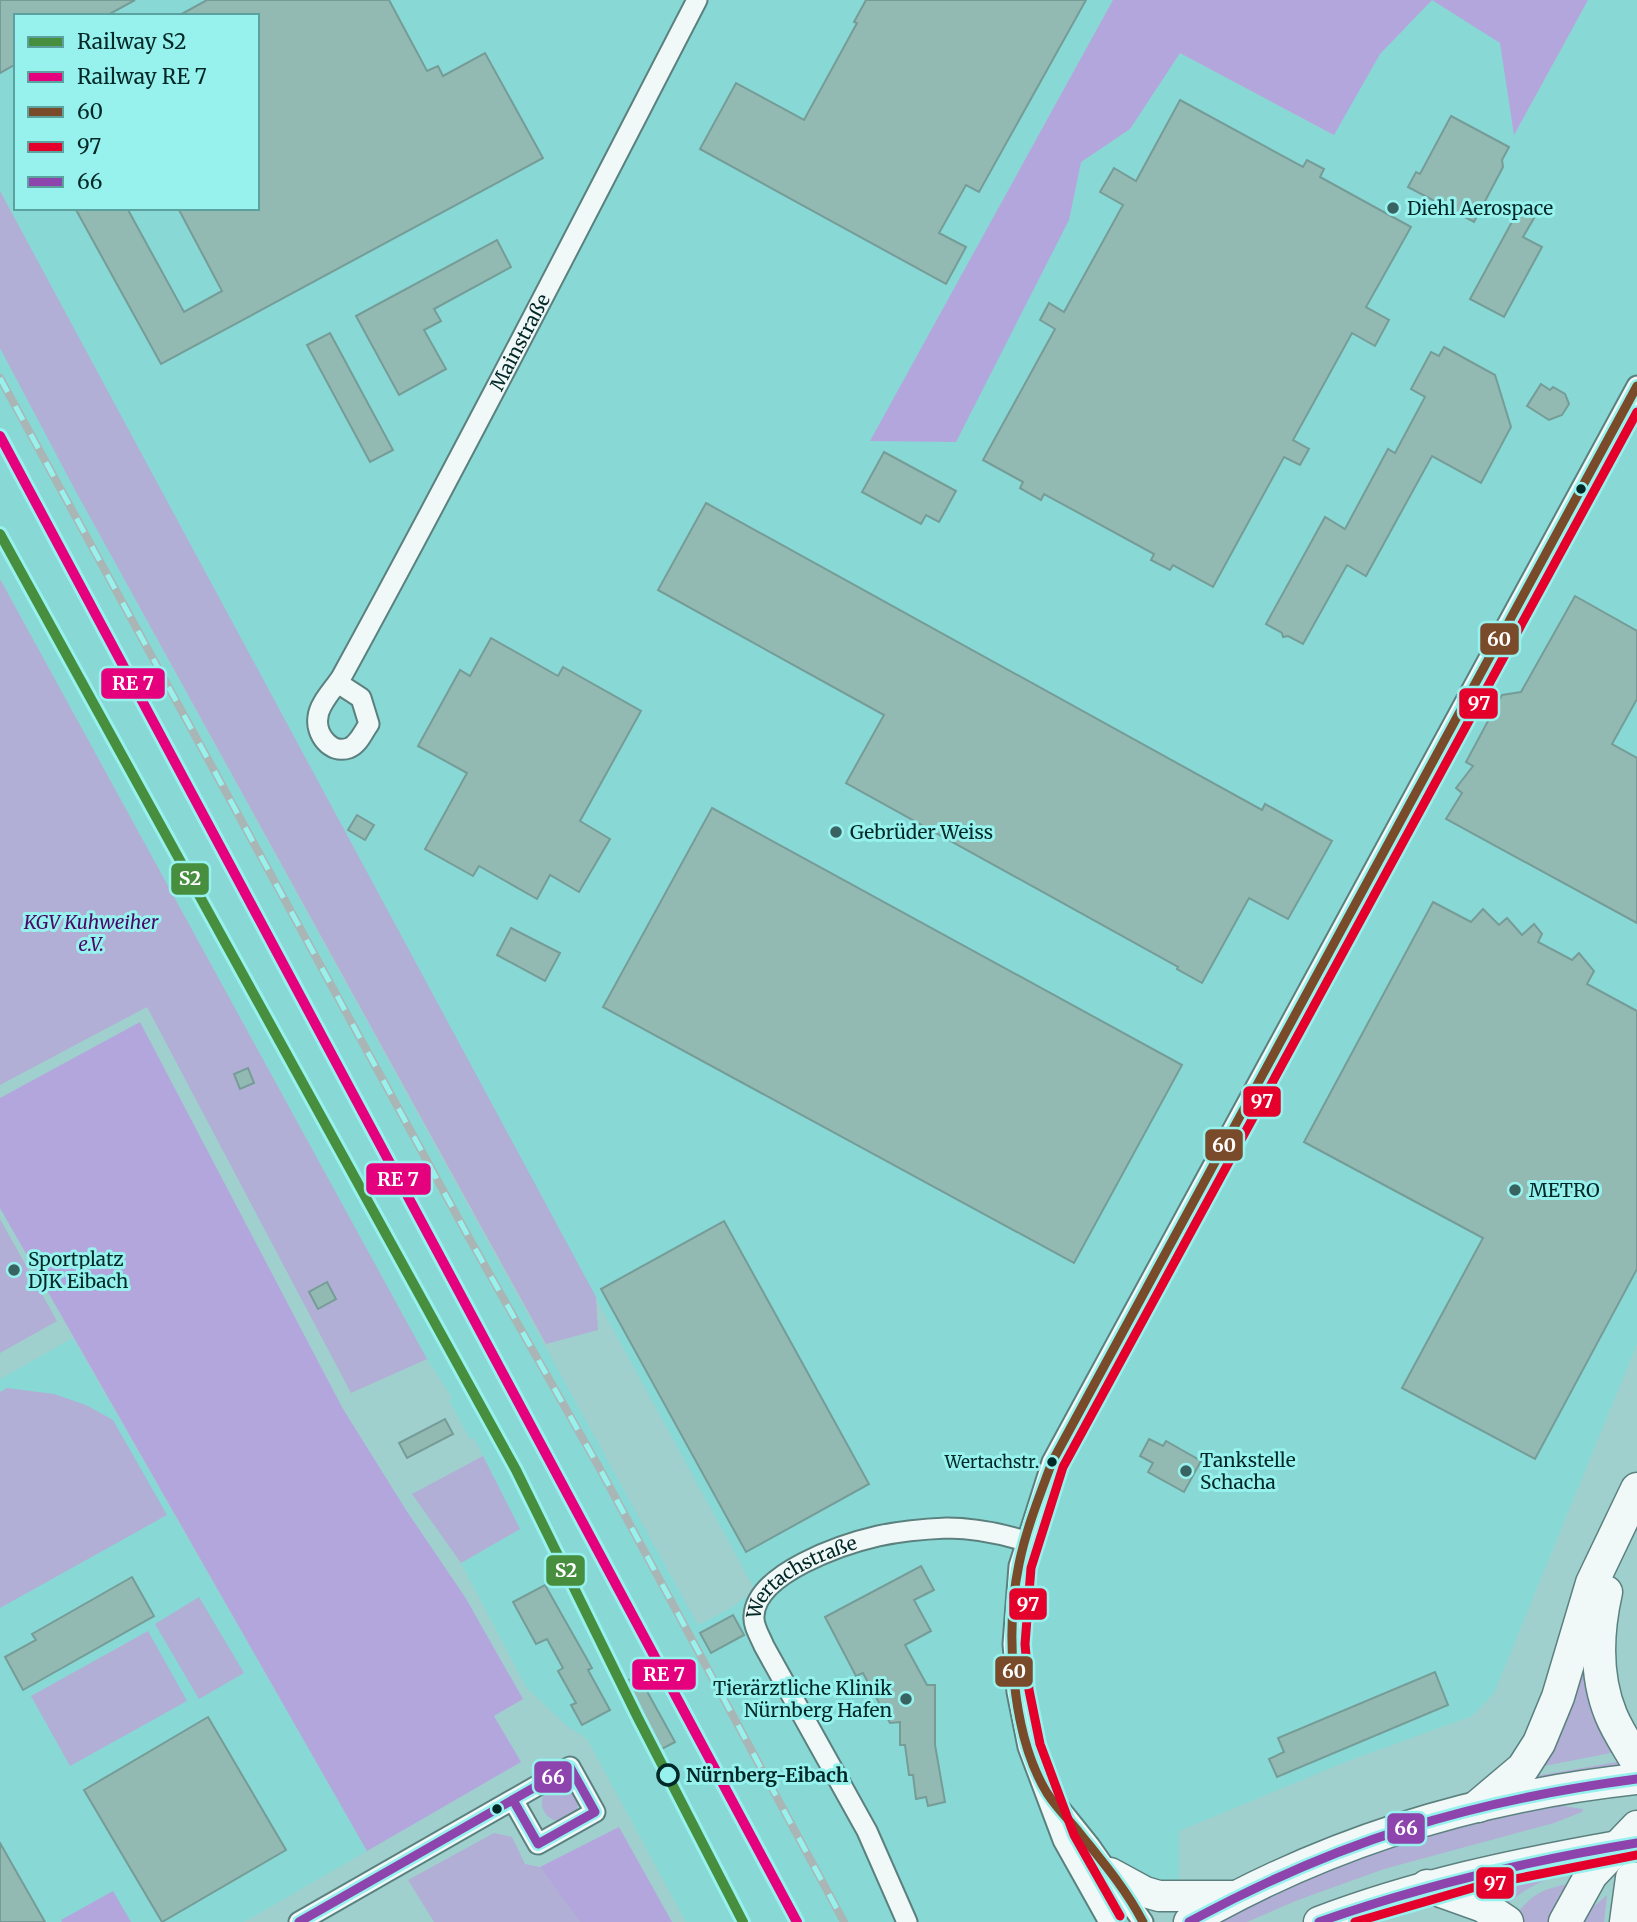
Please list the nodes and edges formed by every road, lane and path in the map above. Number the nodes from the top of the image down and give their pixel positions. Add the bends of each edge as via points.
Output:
1 (697, 0) edge
2 (1637, 386) edge
3 (338, 683) dead end
4 (1637, 1490) edge
5 (1026, 1541) junction
6 (1637, 1762) edge
7 (1637, 1779) edge
8 (1045, 1790) junction
9 (513, 1800) dead end
10 (1478, 1806) junction
11 (1627, 1837) edge
12 (1110, 1873) junction
13 (1632, 1878) dead end
14 (1427, 1886) junction
15 (1236, 1896) junction
16 (299, 1922) edge
17 (907, 1922) edge
18 (1109, 1922) edge
19 (1143, 1922) edge
20 (1189, 1922) edge
21 (1319, 1922) edge
22 (1507, 1922) edge
23 (1564, 1922) edge
24 (1626, 1922) edge

1 - 3 street, Mainstraße
2 - 5 street via 1052,1462
4 - 6 highway via 1608,1584 1599,1644 1608,1705
4 - 10 highway via 1592,1583 1539,1744 1524,1768
5 - 8 street via 1016,1592 1013,1644 1028,1747
5 - 17 street, Wertachstraße via 985,1530 947,1528 876,1537 787,1572 756,1605 755,1625 764,1646 867,1831
7 - 10 main road
8 - 12 street
8 - 18 street via 1063,1840
9 - 16 street
10 - 15 main road via 1351,1844
11 - 14 main road
11 - 23 highway via 1591,1875
12 - 15 main road via 1159,1896
12 - 19 street
13 - 24 highway
14 - 21 main road
14 - 22 highway via 1483,1906
15 - 20 main road

